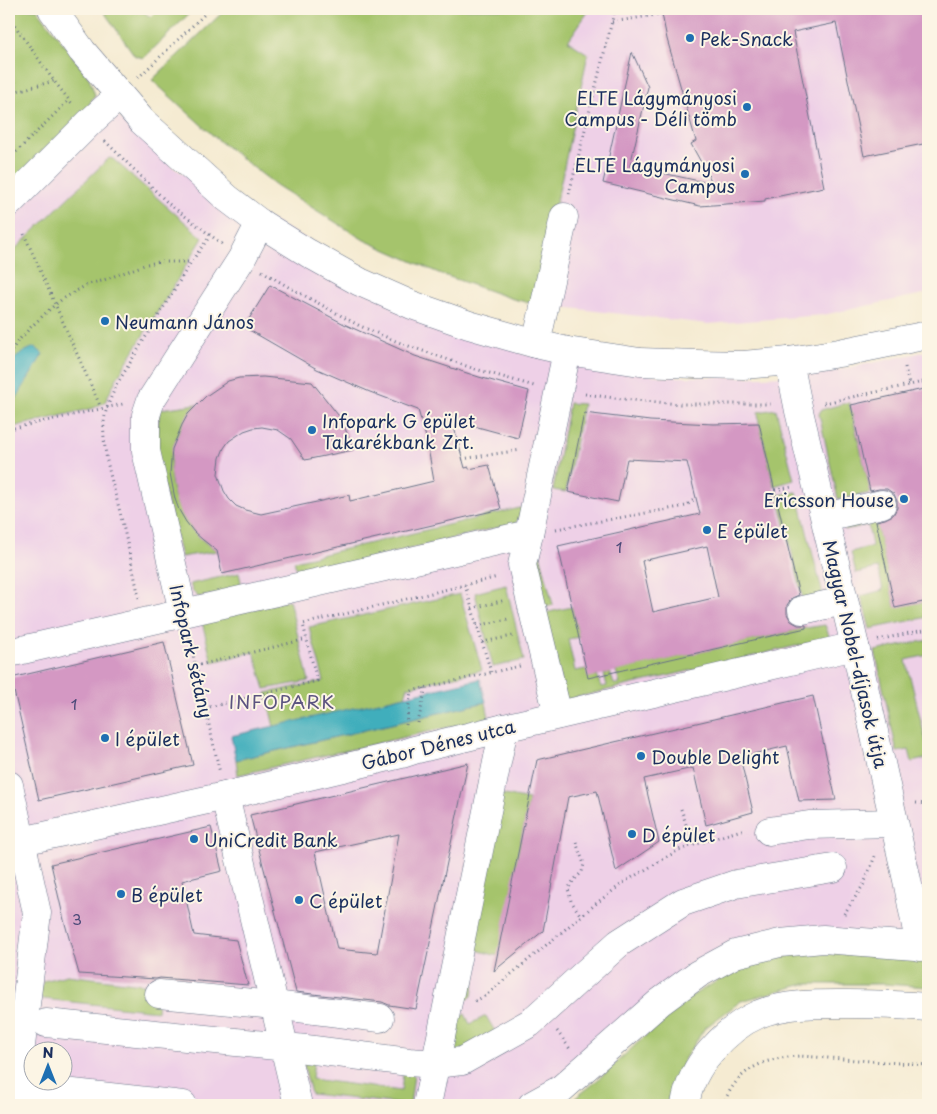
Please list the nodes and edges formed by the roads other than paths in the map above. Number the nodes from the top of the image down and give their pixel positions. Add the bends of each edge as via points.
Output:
1 (52, 9) edge
2 (119, 96) junction
3 (9, 202) edge
4 (564, 217) road end
5 (260, 222) junction
6 (928, 335) edge
7 (536, 344) junction
8 (567, 351) junction
9 (790, 361) junction
10 (882, 504) dead end
11 (825, 517) junction
12 (529, 534) junction
13 (844, 601) junction
14 (802, 610) dead end
15 (183, 612) junction
16 (866, 643) junction
17 (9, 653) edge
18 (558, 715) junction
19 (504, 728) junction
20 (9, 785) edge
21 (226, 796) junction
22 (894, 823) junction
23 (759, 830) road end
24 (22, 841) junction
25 (833, 868) dead end
26 (918, 878) edge
27 (924, 947) edge
28 (159, 994) dead end
29 (274, 1005) junction
30 (928, 1007) edge
31 (380, 1018) dead end
32 (46, 1023) dead end
33 (284, 1046) junction
34 (506, 1048) dead end
35 (436, 1064) junction
36 (12, 1086) edge
37 (428, 1099) edge
38 (183, 1105) edge
39 (298, 1105) edge
40 (532, 1105) edge
41 (685, 1105) edge

1 - 2 street
2 - 3 street
2 - 5 street via 227,198
4 - 7 street
5 - 7 street via 360,282 412,305
5 - 15 street, Infopark sétány via 242,258 151,400 146,415 146,451
6 - 9 street
7 - 8 street
8 - 9 street via 640,362 743,365
8 - 12 street
9 - 11 street, Magyar Nobel-díjasok útja
10 - 11 street
11 - 13 street, Magyar Nobel-díjasok útja
12 - 15 street
12 - 18 street via 522,565
13 - 14 street
13 - 16 street, Magyar Nobel-díjasok útja
15 - 17 street
16 - 18 street, Gábor Dénes utca
16 - 22 street, Magyar Nobel-díjasok útja
18 - 19 street, Gábor Dénes utca
19 - 21 street, Gábor Dénes utca
19 - 35 street
20 - 24 street
21 - 24 street, Gábor Dénes utca
21 - 29 street
22 - 23 street
22 - 26 street, Magyar Nobel-díjasok útja
24 - 36 street via 37,913
25 - 35 street via 736,884 683,902 619,943 530,1023 462,1061
26 - 27 street, Magyar Nobel-díjasok útja
27 - 40 street via 823,939 780,943 735,954 698,974 660,1002 561,1089
28 - 29 street
29 - 31 street
29 - 33 street
30 - 41 street via 799,1005 756,1015 718,1042 705,1058 693,1078
32 - 33 street
33 - 35 street
33 - 39 street
34 - 37 street
35 - 37 street
36 - 38 street

